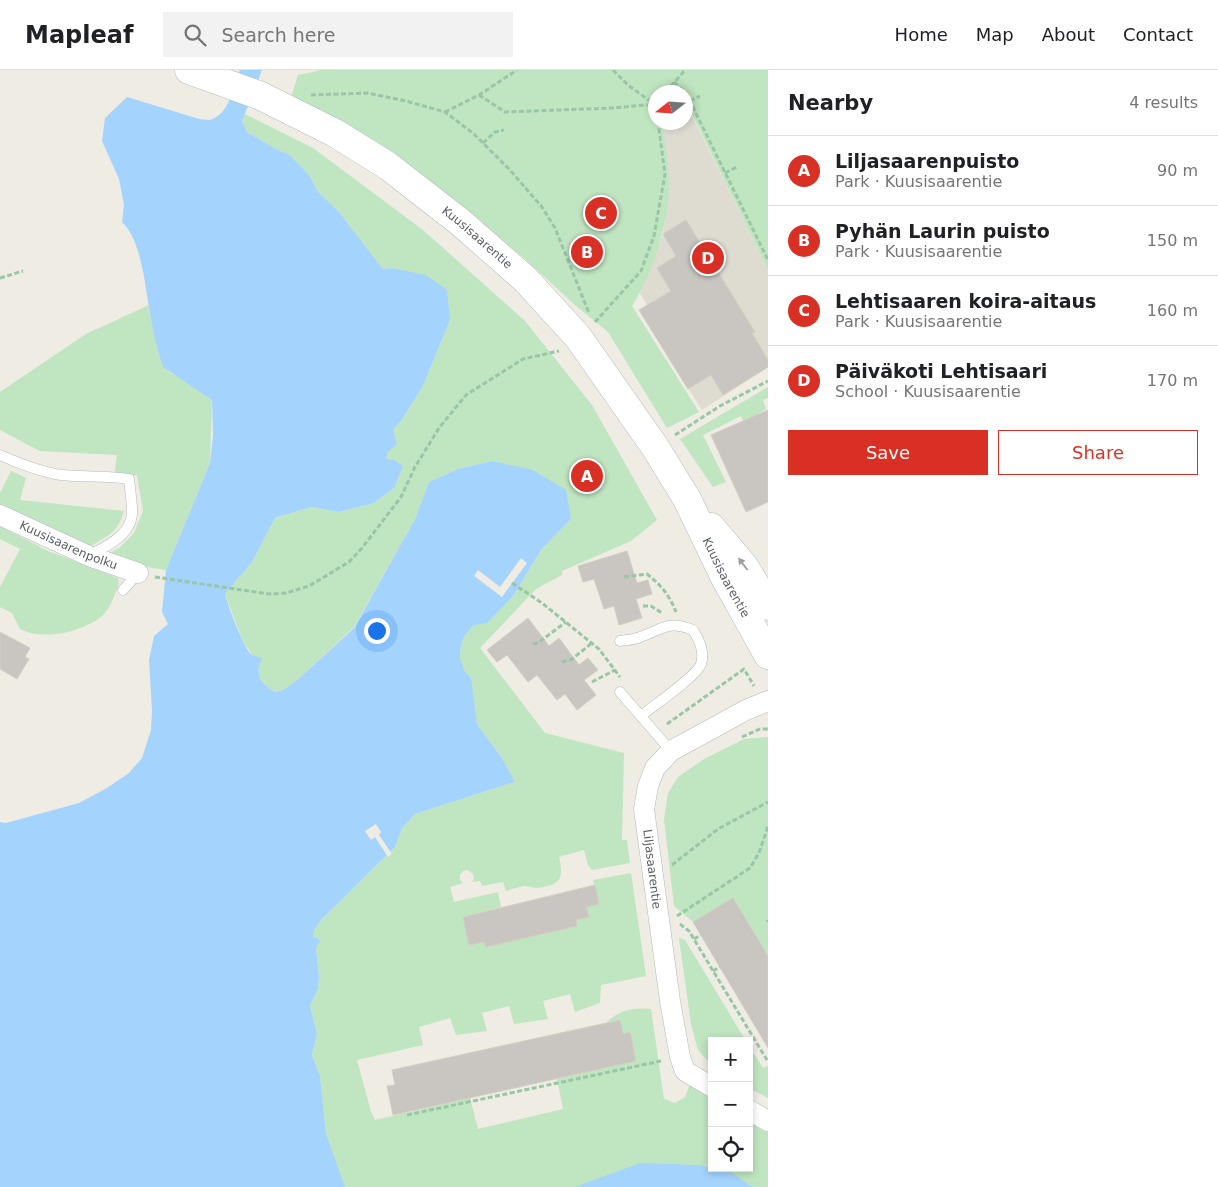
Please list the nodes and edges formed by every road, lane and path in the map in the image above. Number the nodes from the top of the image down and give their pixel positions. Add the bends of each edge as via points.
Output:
1 (188, 70) edge
2 (517, 70) edge
3 (613, 70) edge
4 (685, 70) edge
5 (674, 82) junction
6 (672, 85) edge
7 (677, 85) edge
8 (479, 94) junction
9 (309, 95) dead end
10 (700, 96) dead end
11 (648, 100) edge
12 (693, 100) edge
13 (648, 105) edge
14 (693, 107) edge
15 (444, 112) junction
16 (504, 130) dead end
17 (659, 130) edge
18 (483, 143) junction
19 (737, 167) dead end
20 (725, 173) junction
21 (768, 260) edge
22 (23, 271) dead end
23 (0, 278) edge
24 (562, 350) dead end
25 (768, 380) edge
26 (655, 447) junction
27 (0, 455) edge
28 (687, 499) junction
29 (0, 515) edge
30 (89, 556) junction
31 (146, 575) junction
32 (624, 577) dead end
33 (512, 583) dead end
34 (123, 590) dead end
35 (768, 606) edge
36 (566, 622) junction
37 (680, 625) junction
38 (620, 641) dead end
39 (592, 643) junction
40 (532, 644) dead end
41 (768, 655) edge
42 (562, 662) dead end
43 (615, 670) junction
44 (620, 678) dead end
45 (592, 682) dead end
46 (620, 692) dead end
47 (768, 701) edge
48 (641, 716) junction
49 (768, 729) edge
50 (735, 740) dead end
51 (671, 751) junction
52 (768, 802) edge
53 (768, 826) edge
54 (665, 870) dead end
55 (673, 919) dead end
56 (678, 923) dead end
57 (700, 935) dead end
58 (694, 939) junction
59 (720, 967) dead end
60 (713, 971) junction
61 (741, 1003) dead end
62 (735, 1007) junction
63 (760, 1035) dead end
64 (754, 1039) junction
65 (680, 1057) junction
66 (767, 1060) edge
67 (708, 1085) edge
68 (753, 1112) edge
69 (407, 1115) dead end
70 (768, 1121) edge

1 - 26 main road, Kuusisaarentie via 261,96 335,133 388,166 460,222 518,273 578,337
2 - 8 path
3 - 11 path
4 - 5 path
5 - 6 path
5 - 7 path
8 - 13 path via 504,112
8 - 15 path
9 - 15 path via 366,93
10 - 12 path
14 - 20 path
15 - 18 path
16 - 18 path via 495,132
17 - 18 path via 666,174 654,236 641,271 593,324 556,228 542,207
19 - 20 path
20 - 21 path
22 - 23 path
24 - 31 path via 523,359 466,395 439,428 401,497 362,548 349,562 309,586 269,594
25 - 26 path
26 - 28 main road, Kuusisaarentie
27 - 30 lane via 56,474 129,479 133,514 126,530 114,542
35 -> 28 main road, Kuusisaarentie via 744,566
28 - 41 main road, Kuusisaarentie via 724,578
29 - 30 street, Kuusisaarenpolku
30 - 31 street, Kuusisaarenpolku
31 - 34 lane
32 - 37 path via 648,574 662,586 672,601
33 - 36 path
36 - 39 path
36 - 40 path
37 - 38 lane via 672,624 638,638
37 - 48 lane via 693,630 700,642 701,665
39 - 42 path via 572,659
39 - 43 path
43 - 44 path
43 - 45 path
46 - 48 lane
47 - 51 street, Liljasaarentie
48 - 51 lane
49 - 50 path via 760,729
51 - 65 street, Liljasaarentie via 655,768 644,809
52 - 54 path via 718,829
53 - 55 path via 750,868
56 - 58 path
57 - 58 path
58 - 60 path
59 - 60 path
60 - 62 path
61 - 62 path
62 - 64 path
63 - 64 path
64 - 66 path
65 - 67 street, Liljasaarentie via 685,1071
65 - 69 path
68 - 70 street

